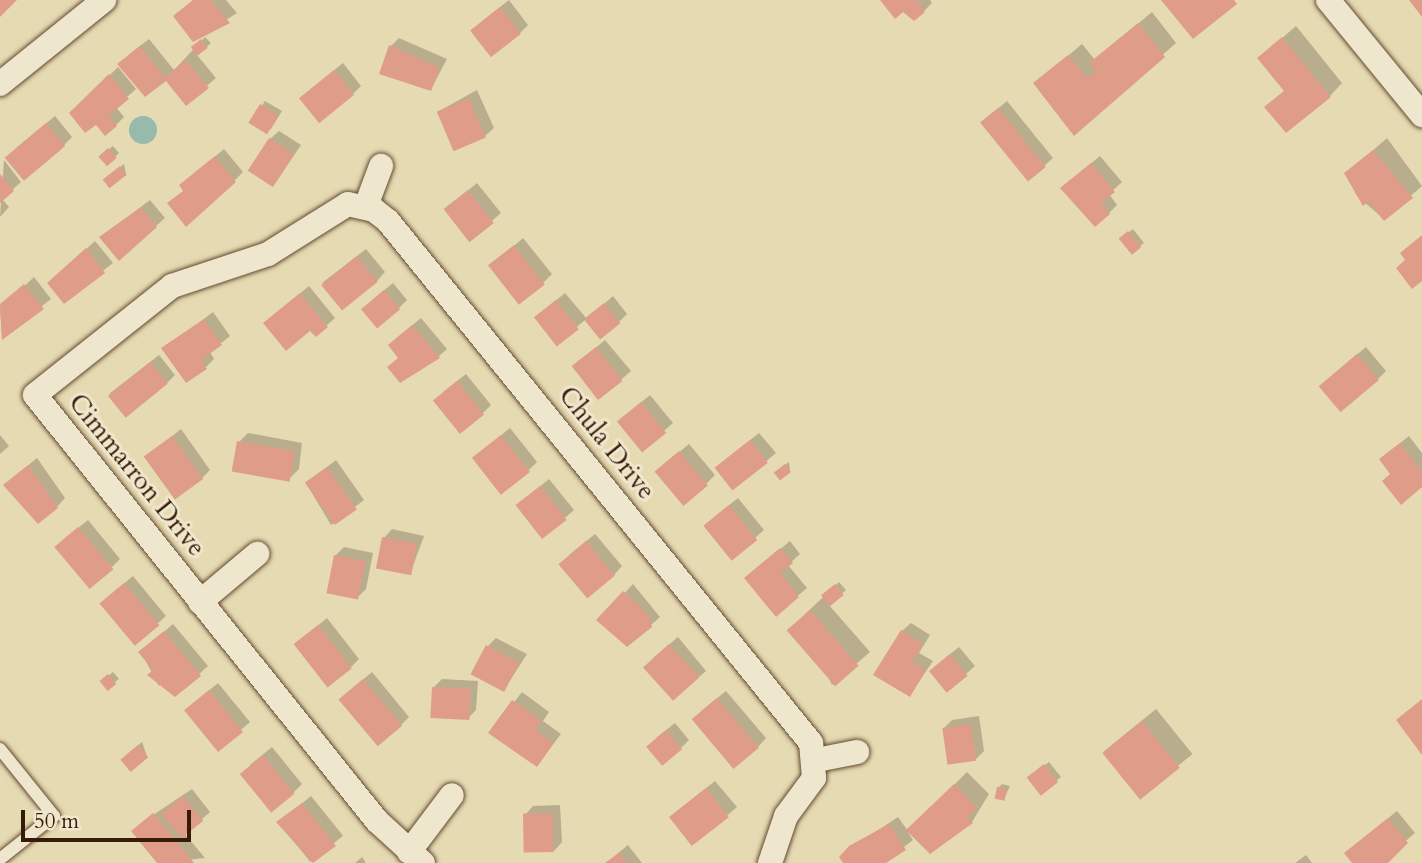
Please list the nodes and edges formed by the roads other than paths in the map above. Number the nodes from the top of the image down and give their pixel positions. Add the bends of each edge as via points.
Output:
1 (104, 0) edge
2 (1328, 0) edge
3 (0, 84) edge
4 (1422, 115) edge
5 (381, 166) dead end
6 (366, 206) junction
7 (257, 554) dead end
8 (200, 602) junction
9 (0, 748) edge
10 (857, 752) dead end
11 (817, 760) junction
12 (452, 795) dead end
13 (416, 858) edge
14 (0, 859) edge
15 (770, 863) edge

1 - 3 street
2 - 4 street
5 - 6 street
6 - 8 street, Cimmarron Drive via 340,205 268,254 172,286 35,395
6 - 11 street, Chula Drive via 397,232 806,736
7 - 8 street, Cimmarron Drive
8 - 13 street, Cimmarron Drive
9 - 14 lane via 54,816
10 - 11 street
11 - 15 street via 811,784 780,827
12 - 13 street, Cimmarron Drive

